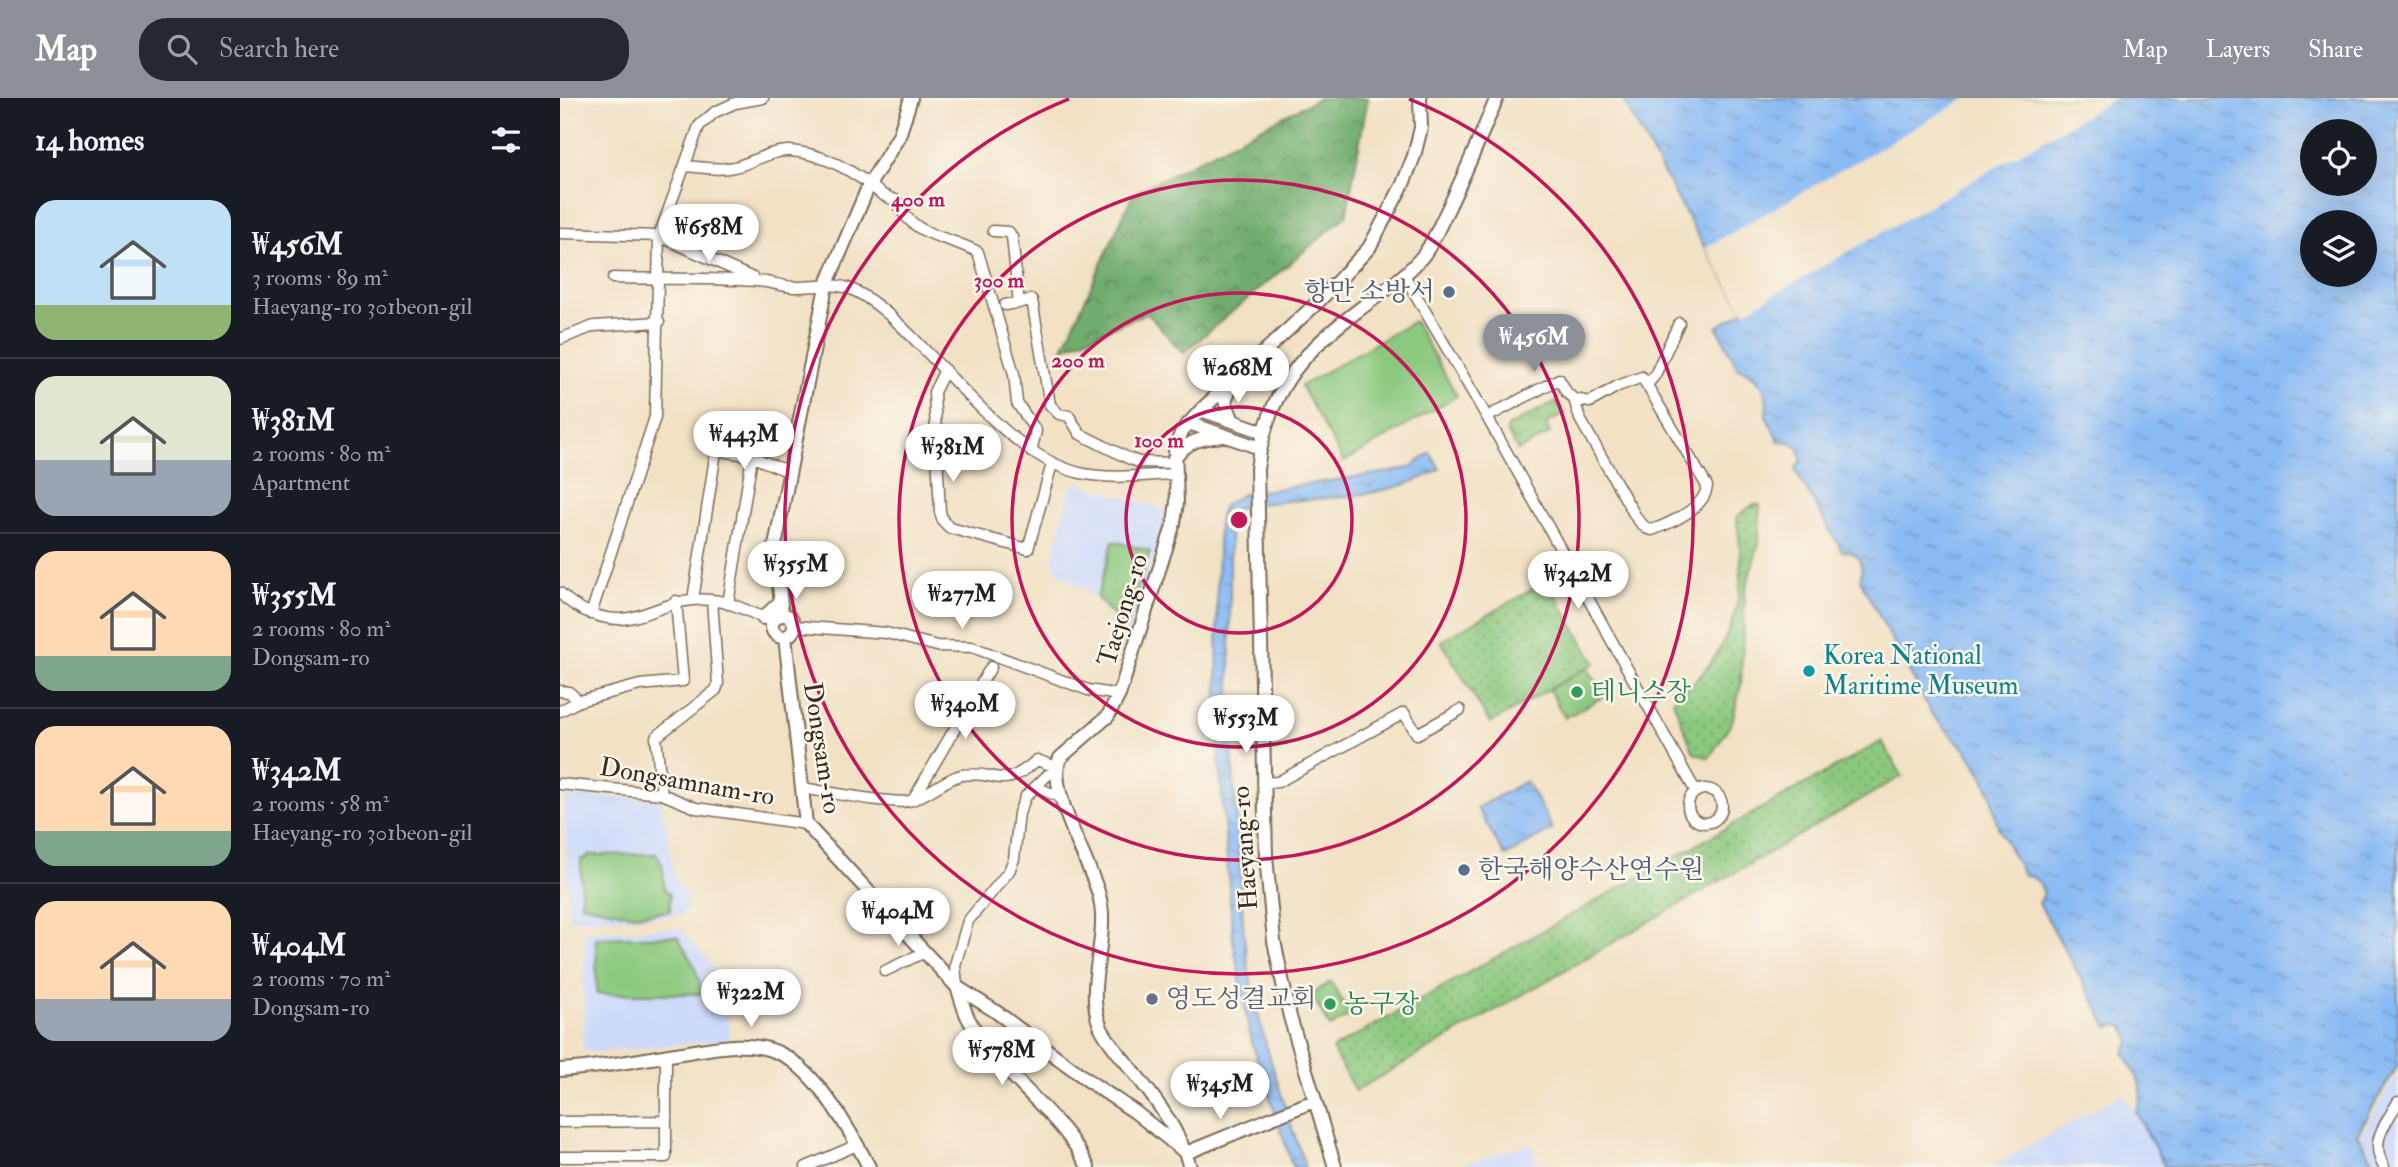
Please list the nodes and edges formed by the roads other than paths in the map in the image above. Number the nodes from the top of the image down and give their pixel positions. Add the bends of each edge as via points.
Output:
1 (763, 98) edge
2 (911, 98) edge
3 (1420, 98) edge
4 (1497, 98) edge
5 (685, 166) junction
6 (869, 185) junction
7 (993, 231) dead end
8 (560, 233) edge
9 (659, 236) junction
10 (1404, 275) junction
11 (613, 278) dead end
12 (659, 279) junction
13 (758, 281) junction
14 (826, 286) junction
15 (1019, 303) junction
16 (1005, 305) dead end
17 (659, 322) junction
18 (1679, 323) dead end
19 (560, 340) edge
20 (945, 370) junction
21 (1235, 381) junction
22 (1647, 385) junction
23 (1574, 399) junction
24 (1590, 402) junction
25 (1201, 410) junction
26 (1487, 417) junction
27 (1580, 419) junction
28 (1233, 421) junction
29 (1189, 423) junction
30 (1264, 432) junction
31 (1225, 435) junction
32 (1260, 448) junction
33 (1031, 452) junction
34 (752, 457) junction
35 (1052, 464) junction
36 (1175, 465) junction
37 (790, 471) junction
38 (560, 593) edge
39 (693, 600) junction
40 (712, 600) junction
41 (676, 601) junction
42 (728, 604) junction
43 (591, 614) junction
44 (774, 614) junction
45 (795, 626) junction
46 (785, 637) junction
47 (991, 667) dead end
48 (560, 691) edge
49 (1119, 695) junction
50 (579, 701) junction
51 (1460, 710) dead end
52 (560, 711) edge
53 (1056, 767) junction
54 (560, 783) edge
55 (1264, 783) junction
56 (1035, 787) junction
57 (802, 788) junction
58 (1696, 792) dead end
59 (662, 794) junction
60 (1063, 798) junction
61 (913, 800) junction
62 (806, 824) junction
63 (925, 952) junction
64 (885, 971) dead end
65 (957, 987) junction
66 (666, 1055) junction
67 (560, 1070) edge
68 (1314, 1101) junction
69 (2398, 1102) edge
70 (666, 1121) junction
71 (560, 1122) edge
72 (857, 1144) junction
73 (1186, 1153) junction
74 (560, 1157) edge
75 (806, 1167) edge
76 (869, 1167) edge
77 (1088, 1167) edge
78 (1190, 1167) edge
79 (1335, 1167) edge
80 (2384, 1167) edge

1 - 5 street via 735,103 708,118 699,126
2 - 6 main road via 899,136
3 - 21 main road, Taejong-ro via 1421,128 1414,156 1369,248
4 - 10 main road, Haeyang-ro via 1436,234
5 - 6 street via 721,169 789,151 830,160
5 - 9 street
6 - 14 main road
6 - 33 street via 882,197 896,200 913,225 978,252 1014,374 1017,402 1036,431
7 - 15 street via 1009,232 1012,237
8 - 9 street
9 - 12 street
9 - 13 street
10 - 26 street
10 - 30 main road, Haeyang-ro via 1312,349 1282,385
11 - 12 street
12 - 13 street
12 - 17 street
13 - 14 street
14 - 20 street via 849,288 866,298
14 - 37 main road
15 - 16 street
15 - 36 street via 1032,300 1053,410 1069,416 1080,434 1130,459
17 - 19 street via 594,326
17 - 43 street via 652,431
18 - 22 street
20 - 33 street
20 - 35 street via 934,402 940,512 950,528 1028,550
21 - 25 main road, Taejong-ro
21 - 28 main road via 1225,401
22 - 24 street via 1642,377
22 - 27 street via 1707,486 1695,507 1670,522 1652,530 1641,525
23 - 24 street
23 - 26 street via 1559,379
23 - 27 street
24 - 27 street
25 - 28 main road
25 - 29 main road, Taejong-ro
26 - 58 street
28 - 30 main road
29 - 31 main road
29 - 36 main road, Taejong-ro via 1175,448
30 - 32 main road, Haeyang-ro
31 - 32 main road
31 - 36 main road via 1182,447
32 - 55 main road, Haeyang-ro via 1257,524
33 - 35 street
34 - 37 street
34 - 39 street via 711,449
34 - 42 street
35 - 36 street via 1113,477
36 - 49 main road, Taejong-ro via 1174,523
37 - 44 main road via 775,546
38 - 43 street
39 - 40 street
39 - 41 street
40 - 42 street
40 - 59 street via 718,684 656,737
41 - 43 street via 632,618
41 - 50 street via 684,681 640,685
42 - 44 street
44 - 45 main road via 791,617
44 - 46 main road via 776,634
45 - 46 main road
45 - 49 street via 887,633 937,646 972,647 1088,690
46 - 57 main road, Dongsam-ro
47 - 61 street
48 - 50 street
49 - 53 main road, Taejong-ro via 1108,716 1060,758
50 - 52 street
51 - 55 street via 1417,734 1404,713 1278,782
53 - 56 street
53 - 60 main road
53 - 61 street via 1037,760 1020,775 1004,780 960,775
54 - 59 street, Dongsamnam-ro
55 - 68 main road, Haeyang-ro via 1274,941
56 - 60 street
56 - 65 street via 1021,806 1009,871 968,921 955,965
57 - 61 street
57 - 62 main road, Dongsam-ro
59 - 62 street, Dongsamnam-ro via 696,808
60 - 73 main road via 1100,897 1095,1003 1101,1027 1171,1121
62 - 63 main road, Dongsam-ro
63 - 64 street
63 - 65 main road, Dongsam-ro
65 - 73 main road, Dongsam-ro
65 - 77 main road via 968,1017 990,1049 1071,1137
66 - 67 main road
66 - 70 street
66 - 72 main road via 732,1045 784,1055 814,1083
68 - 73 main road
68 - 79 main road, Haeyang-ro
69 - 80 street via 2377,1142
70 - 71 street
70 - 74 street via 666,1157
72 - 75 street
72 - 76 main road
73 - 78 main road

